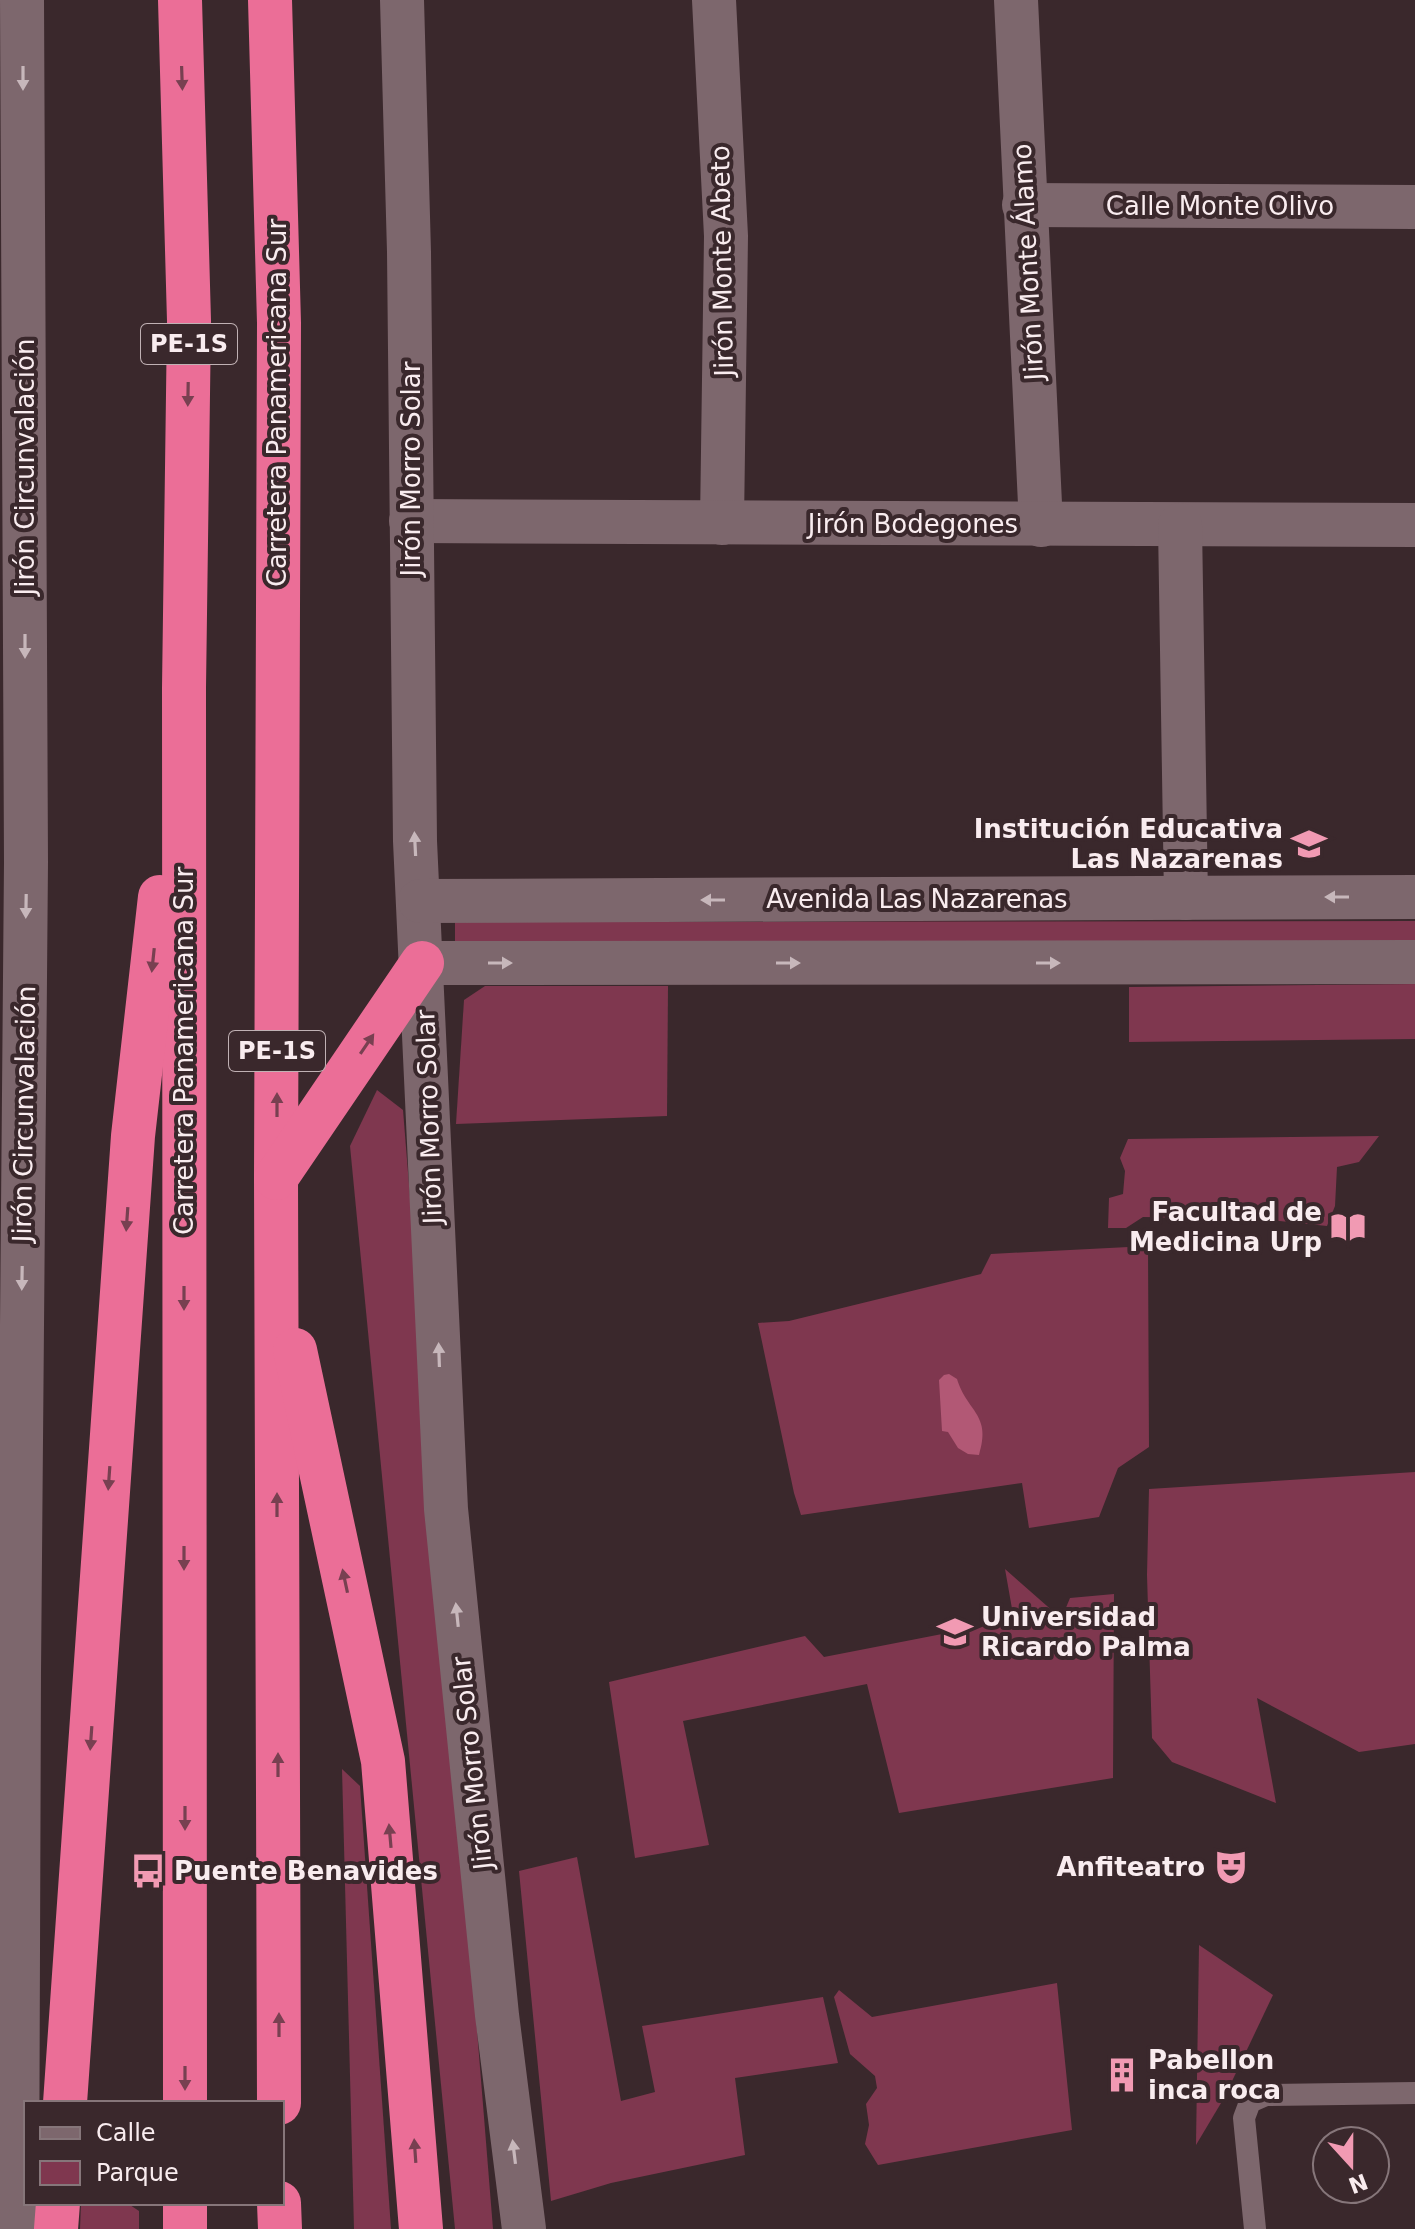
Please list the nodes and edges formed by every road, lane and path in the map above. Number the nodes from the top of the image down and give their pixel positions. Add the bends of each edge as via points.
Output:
1 (22, 0) edge
2 (180, 0) edge
3 (270, 0) edge
4 (402, 0) edge
5 (714, 0) edge
6 (1016, 0) edge
7 (1024, 205) junction
8 (1415, 207) edge
9 (12, 360) edge
10 (12, 442) edge
11 (411, 521) junction
12 (722, 523) junction
13 (1041, 525) junction
14 (1180, 525) junction
15 (1415, 525) edge
16 (184, 688) junction
17 (1415, 897) edge
18 (1186, 898) junction
19 (420, 901) junction
20 (1415, 962) edge
21 (422, 963) junction
22 (276, 1178) junction
23 (277, 1263) junction
24 (9, 1672) edge
25 (1415, 2093) edge
26 (65, 2101) edge
27 (185, 2101) edge
28 (279, 2101) edge
29 (58, 2205) edge
30 (185, 2205) edge
31 (279, 2205) edge
32 (17, 2229) edge
33 (56, 2229) edge
34 (185, 2229) edge
35 (280, 2229) edge
36 (421, 2229) edge
37 (524, 2229) edge
38 (1255, 2229) edge

1 -> 9 street, Jirón Circunvalación
2 -> 16 highway, Carretera Panamericana Sur / PE-1S via 189,321
22 -> 3 highway, Carretera Panamericana Sur / PE-1S via 279,323
4 - 11 street, Jirón Morro Solar
5 - 12 street, Jirón Monte Abeto via 726,236
6 - 7 street, Jirón Monte Álamo
7 - 8 street, Calle Monte Olivo
7 - 13 street, Jirón Monte Álamo
9 - 10 street, Jirón Circunvalación
10 -> 24 street, Jirón Circunvalación via 26,862
11 - 12 street, Jirón Bodegones
19 -> 11 street, Jirón Morro Solar
12 - 13 street, Jirón Bodegones
13 - 14 street, Jirón Bodegones
14 - 15 street, Jirón Bodegones
14 - 18 street
16 -> 26 highway via 133,1136
16 -> 27 highway, Carretera Panamericana Sur / PE-1S
17 -> 18 street, Avenida Las Nazarenas
18 -> 19 street, Avenida Las Nazarenas
19 - 21 street, Jirón Morro Solar
21 -> 20 street
22 -> 21 highway
37 -> 21 street, Jirón Morro Solar via 446,1509
22 - 23 highway, Carretera Panamericana Sur / PE-1S
28 -> 23 highway, Carretera Panamericana Sur / PE-1S
36 -> 23 highway via 383,1761
24 - 32 street, Jirón Circunvalación
25 - 38 lane via 1266,2095 1250,2102 1244,2118
29 - 33 highway
30 - 34 highway
31 - 35 highway

